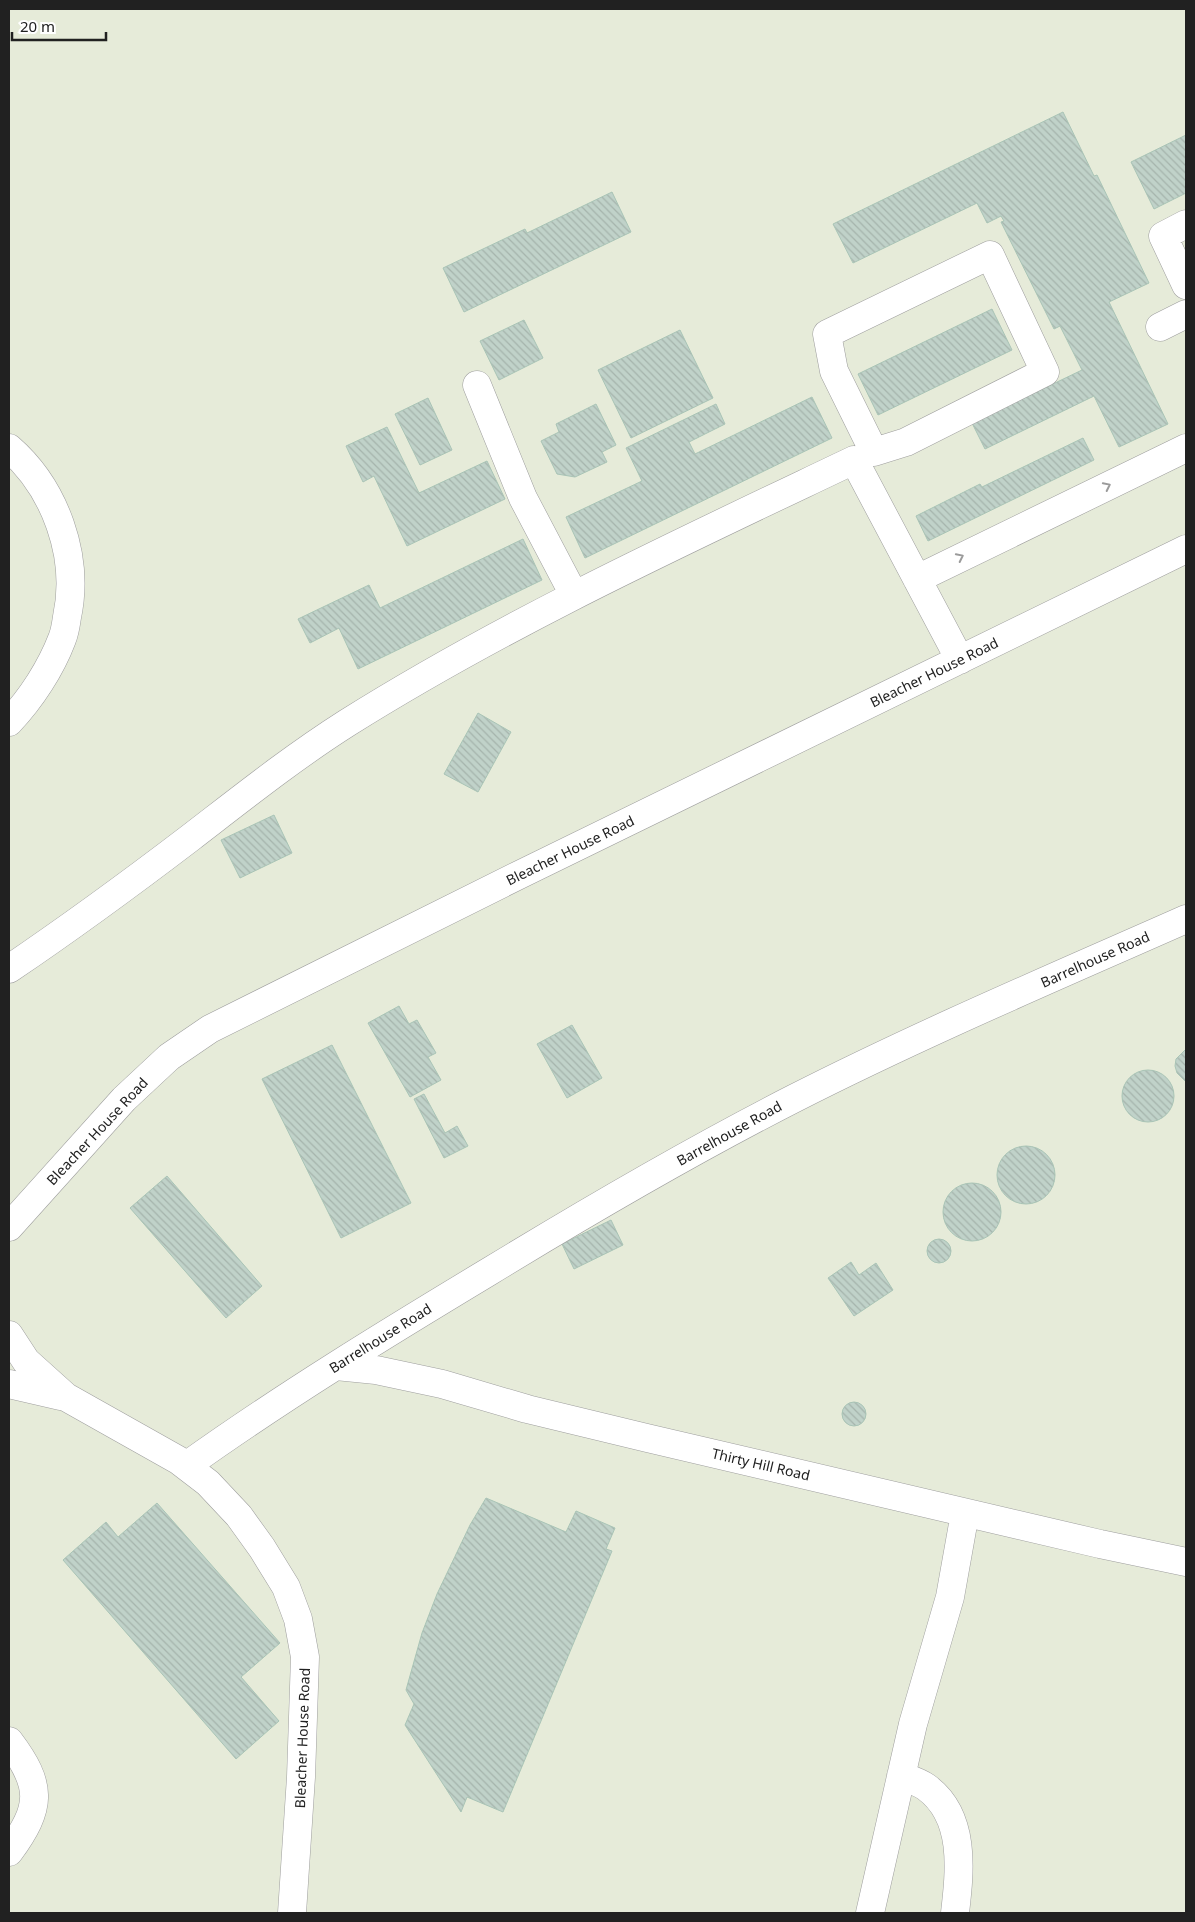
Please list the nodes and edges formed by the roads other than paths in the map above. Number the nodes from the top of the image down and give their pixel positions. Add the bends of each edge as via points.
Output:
1 (1186, 224) edge
2 (1186, 285) edge
3 (1186, 314) edge
4 (1160, 327) dead end
5 (477, 385) dead end
6 (9, 448) edge
7 (1186, 448) edge
8 (874, 452) joint
9 (1186, 549) edge
10 (917, 579) junction
11 (574, 596) junction
12 (960, 660) junction
13 (9, 722) edge
14 (1176, 923) edge
15 (9, 969) edge
16 (9, 1227) edge
17 (9, 1335) edge
18 (326, 1372) junction
19 (9, 1384) edge
20 (66, 1397) junction
21 (186, 1466) junction
22 (965, 1513) junction
23 (1186, 1562) edge
24 (9, 1741) edge
25 (901, 1776) junction
26 (9, 1852) edge
27 (292, 1913) edge
28 (870, 1913) edge
29 (955, 1913) edge

1 - 2 lane via 1163,236
3 - 4 lane
5 - 11 lane via 523,498
6 - 13 lane via 25,462 45,490 60,524 70,563 70,604 63,638 41,681
10 -> 7 lane
8 - 8 lane via 906,442 1045,372 990,255 827,334 834,371
9 - 12 lane, Bleacher House Road
10 - 11 lane via 854,460
10 - 12 lane
11 - 15 lane via 475,648 294,757 66,930
12 - 16 lane, Bleacher House Road via 210,1029 169,1057 124,1099
14 - 18 lane, Barrelhouse Road via 965,1016 796,1097 555,1232
17 - 20 lane, Bleacher House Road via 26,1361
18 - 21 lane, Barrelhouse Road
18 - 22 lane, Thirty Hill Road via 376,1370 442,1384 527,1409
19 - 20 lane
20 - 21 lane, Bleacher House Road
21 - 27 lane, Bleacher House Road via 208,1483 239,1516 286,1587 298,1619 305,1657 305,1696
22 - 23 lane, Thirty Hill Road
22 - 25 lane via 950,1597
24 - 26 lane via 31,1775 34,1795 33,1813
25 - 28 lane
25 - 29 lane via 925,1786 950,1815 959,1847

